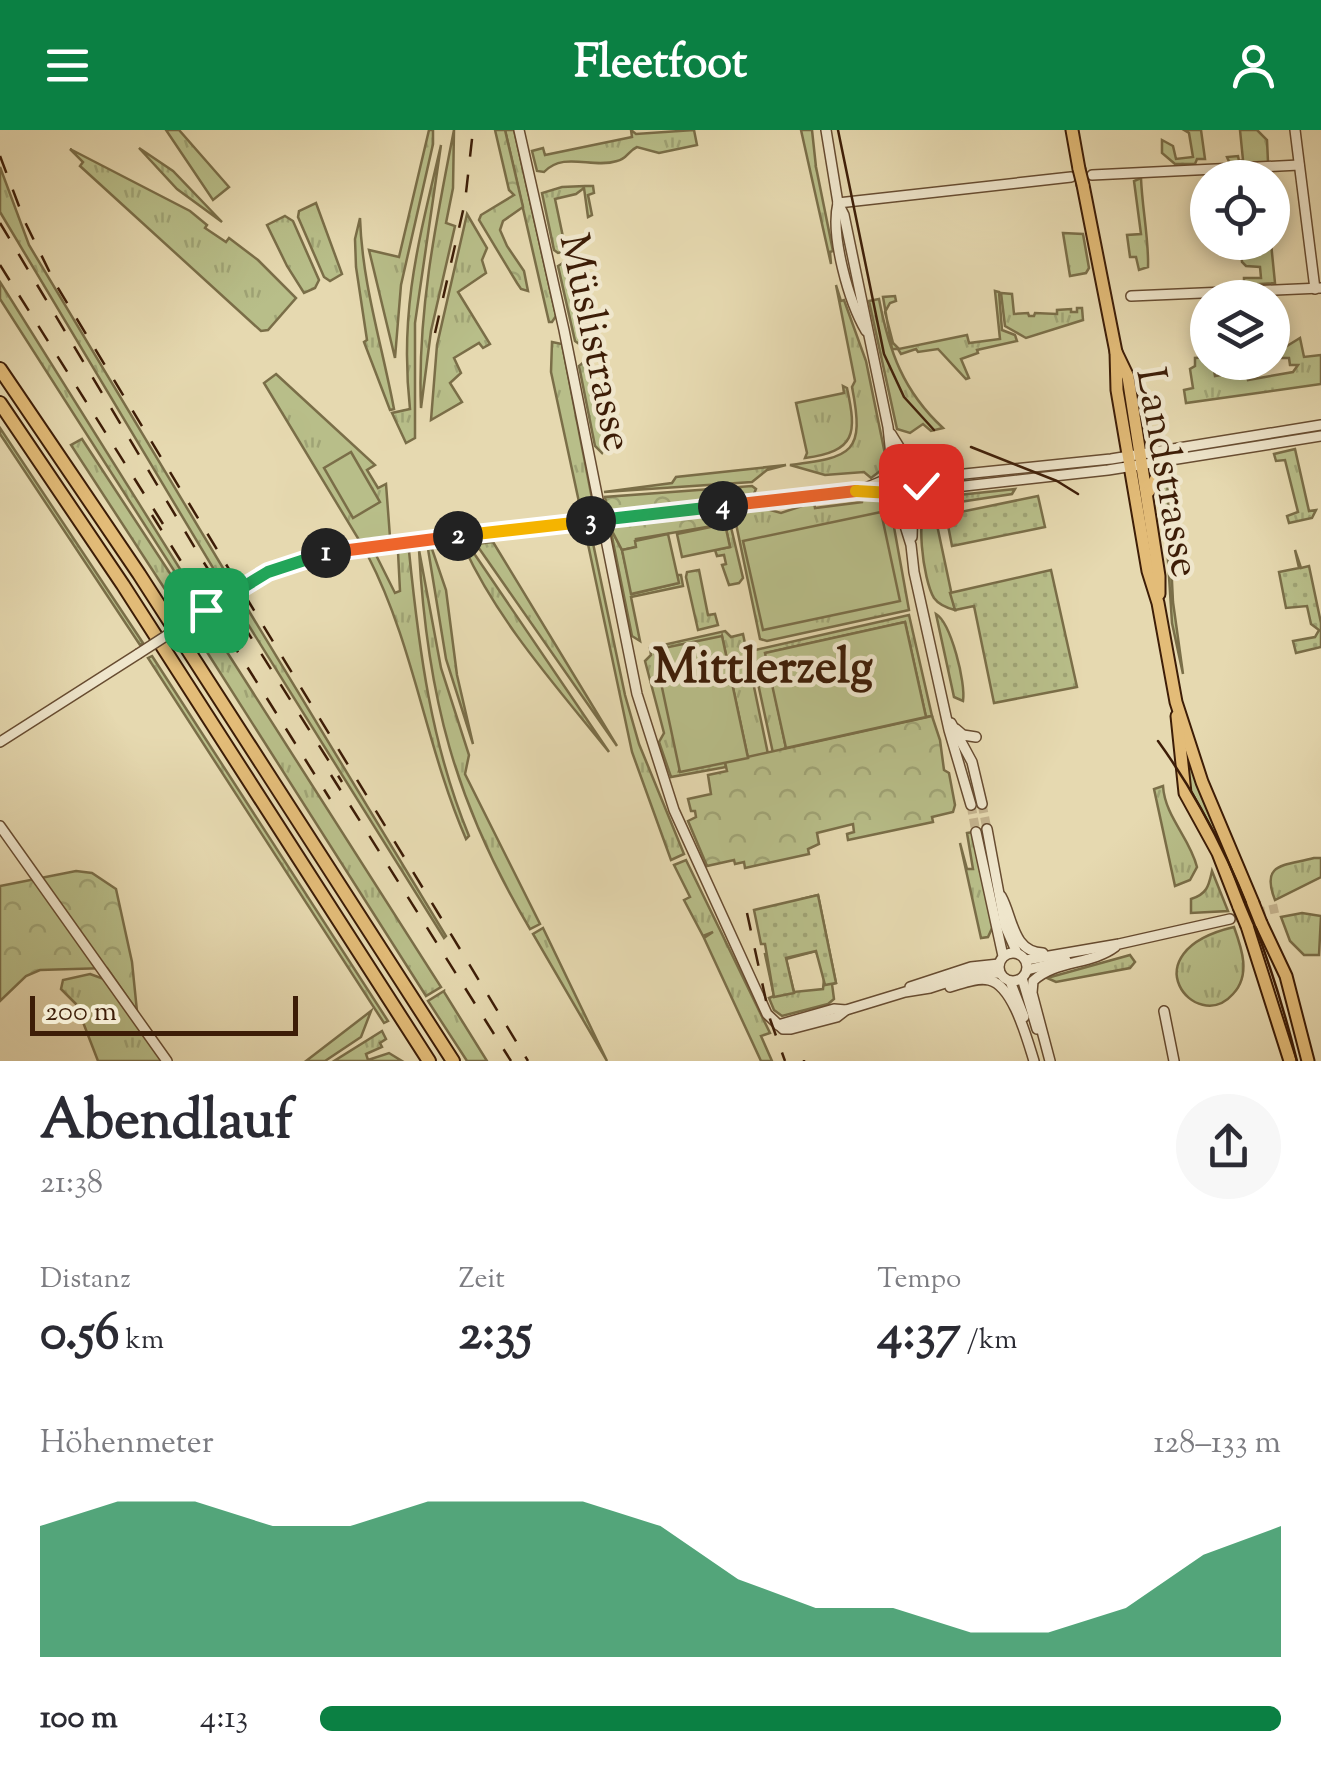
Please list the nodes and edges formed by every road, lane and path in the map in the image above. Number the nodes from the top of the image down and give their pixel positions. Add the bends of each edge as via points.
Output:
1 (520, 130) edge
2 (826, 130) edge
3 (1072, 130) edge
4 (1295, 130) edge
5 (1299, 166) junction
6 (1081, 176) junction
7 (838, 203) junction
8 (1318, 288) edge
9 (1131, 296) dead end
10 (0, 369) edge
11 (0, 404) edge
12 (1321, 425) edge
13 (888, 427) junction
14 (1321, 436) edge
15 (1135, 460) junction
16 (1166, 460) junction
17 (1022, 468) junction
18 (915, 473) junction
19 (892, 475) junction
20 (1010, 480) junction
21 (860, 490) junction
22 (894, 495) junction
23 (917, 495) junction
24 (1148, 495) junction
25 (911, 545) junction
26 (1158, 603) junction
27 (1176, 702) junction
28 (950, 727) junction
29 (976, 737) junction
30 (0, 742) edge
31 (958, 744) junction
32 (972, 762) junction
33 (0, 826) edge
34 (1230, 919) tunnel mouth
35 (1119, 944) junction
36 (1102, 946) junction
37 (1025, 964) junction
38 (1002, 972) junction
39 (905, 992) junction
40 (1164, 1012) dead end
41 (167, 1061) edge
42 (429, 1061) edge
43 (453, 1061) edge
44 (1034, 1061) edge
45 (1050, 1061) edge
46 (1174, 1061) edge
47 (1290, 1061) edge
48 (1308, 1061) edge

1 - 39 street, Müslistrasse via 637,694 674,810 774,1022
2 - 7 street
3 - 6 main road, Landstrasse
4 - 5 street
5 - 6 street
5 - 8 street
6 - 7 street
6 - 15 main road, Landstrasse
7 - 13 street via 846,276
8 - 9 street
10 - 43 highway
11 - 42 highway
12 - 15 street
13 - 18 street
13 - 19 street
14 - 16 street
15 - 16 street
15 - 17 street
15 - 20 street
15 - 24 main road, Landstrasse
15 - 26 main road, Landstrasse
16 - 24 main road
17 - 18 street
17 - 20 street
18 - 19 street
18 - 23 street via 921,482
19 - 21 street
19 - 22 street
20 - 23 street
21 - 22 street
21 - 30 street, bridge via 313,556 250,581
22 - 23 street
22 - 25 street
23 - 25 street
24 - 26 main road, Landstrasse
25 - 28 street
26 - 27 main road, Landstrasse
27 - 47 main road, Landstrasse, bridge via 1185,794 1240,906
27 - 48 main road, Landstrasse, bridge via 1202,782 1286,976
28 - 29 street
28 - 31 street
29 - 31 street
29 - 32 street
31 - 32 street
31 - 32 street via 976,804
33 - 41 street
34 - 35 street
35 - 36 street
35 - 37 street via 1042,974
36 - 37 street
36 - 37 street via 1036,953
37 - 38 street
37 - 38 street
37 - 38 street via 1005,926 982,830
37 - 45 street via 1025,995
38 - 39 street via 936,991
38 - 39 street via 956,972
38 - 44 street
40 - 46 street

